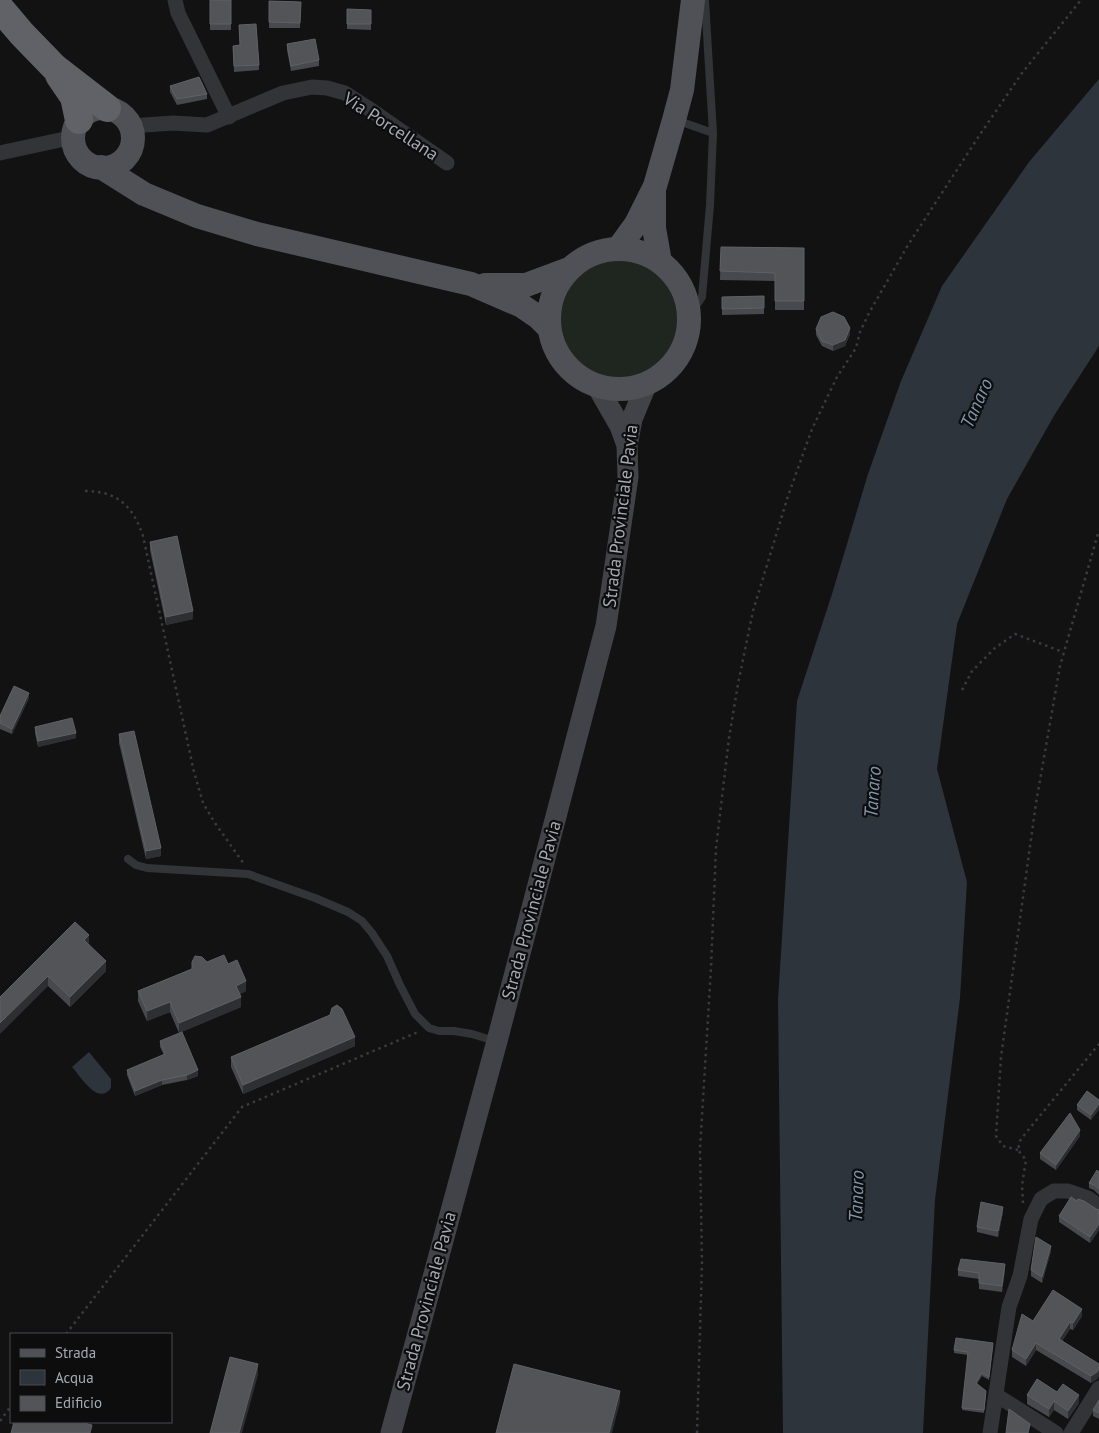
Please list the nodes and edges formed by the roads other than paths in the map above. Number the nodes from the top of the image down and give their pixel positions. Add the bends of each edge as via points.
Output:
1 (175, 0) edge
2 (693, 0) edge
3 (705, 0) edge
4 (0, 8) edge
5 (54, 67) junction
6 (107, 108) junction
7 (229, 117) junction
8 (674, 120) junction
9 (131, 126) junction
10 (76, 128) junction
11 (713, 133) junction
12 (0, 153) edge
13 (128, 155) junction
14 (447, 164) dead end
15 (101, 167) junction
16 (655, 186) junction
17 (168, 204) junction
18 (618, 249) junction
19 (660, 262) junction
20 (569, 269) junction
21 (471, 284) junction
22 (689, 316) junction
23 (549, 328) junction
24 (647, 383) junction
25 (597, 386) junction
26 (627, 446) junction
27 (128, 859) dead end
28 (248, 869) road end
29 (264, 879) junction
30 (497, 1041) junction
31 (1093, 1202) edge
32 (1099, 1388) edge
33 (996, 1395) junction
34 (391, 1433) edge
35 (990, 1433) edge
36 (1056, 1433) edge
37 (1071, 1433) edge

1 - 7 street via 178,13
2 - 8 main road via 682,90
3 - 11 lane
4 - 5 highway
5 - 6 highway
5 - 10 highway via 74,97
6 - 9 main road via 121,114
6 - 10 main road via 92,110
7 - 9 street, Via Porcellana via 207,125
7 - 14 street, Via Porcellana via 283,93 312,87 328,88 368,108
8 - 11 lane
8 - 16 main road
9 - 13 main road via 132,146
10 - 12 street
10 - 15 main road via 78,154 84,161
11 - 22 lane via 702,297
13 - 15 main road via 111,167
13 - 17 main road via 128,162 137,177
15 - 17 main road via 144,194
16 - 18 main road via 636,224
16 - 19 main road via 654,228
17 - 21 main road via 257,234
18 - 19 main road via 640,252
18 - 20 main road via 600,251
19 - 22 main road via 675,277 685,295
20 - 21 main road via 526,285
20 - 23 main road via 556,287 550,307
21 - 23 main road via 522,306
22 - 24 main road via 687,337 678,356 665,372
23 - 25 main road via 554,347 565,364 579,377
24 - 25 main road via 614,389
24 - 26 main road, Strada Provinciale Pavia via 632,419
25 - 26 main road via 620,426
26 - 30 main road, Strada Provinciale Pavia via 628,477 606,626
27 - 29 lane via 147,868 242,873
28 - 29 lane
29 - 30 lane via 334,905 362,921 387,956 415,1014 429,1028
30 - 34 main road, Strada Provinciale Pavia
31 - 33 street via 1068,1191 1054,1191 1041,1200 1031,1219 1020,1276 1008,1307
32 - 37 street
33 - 35 street
33 - 36 street

